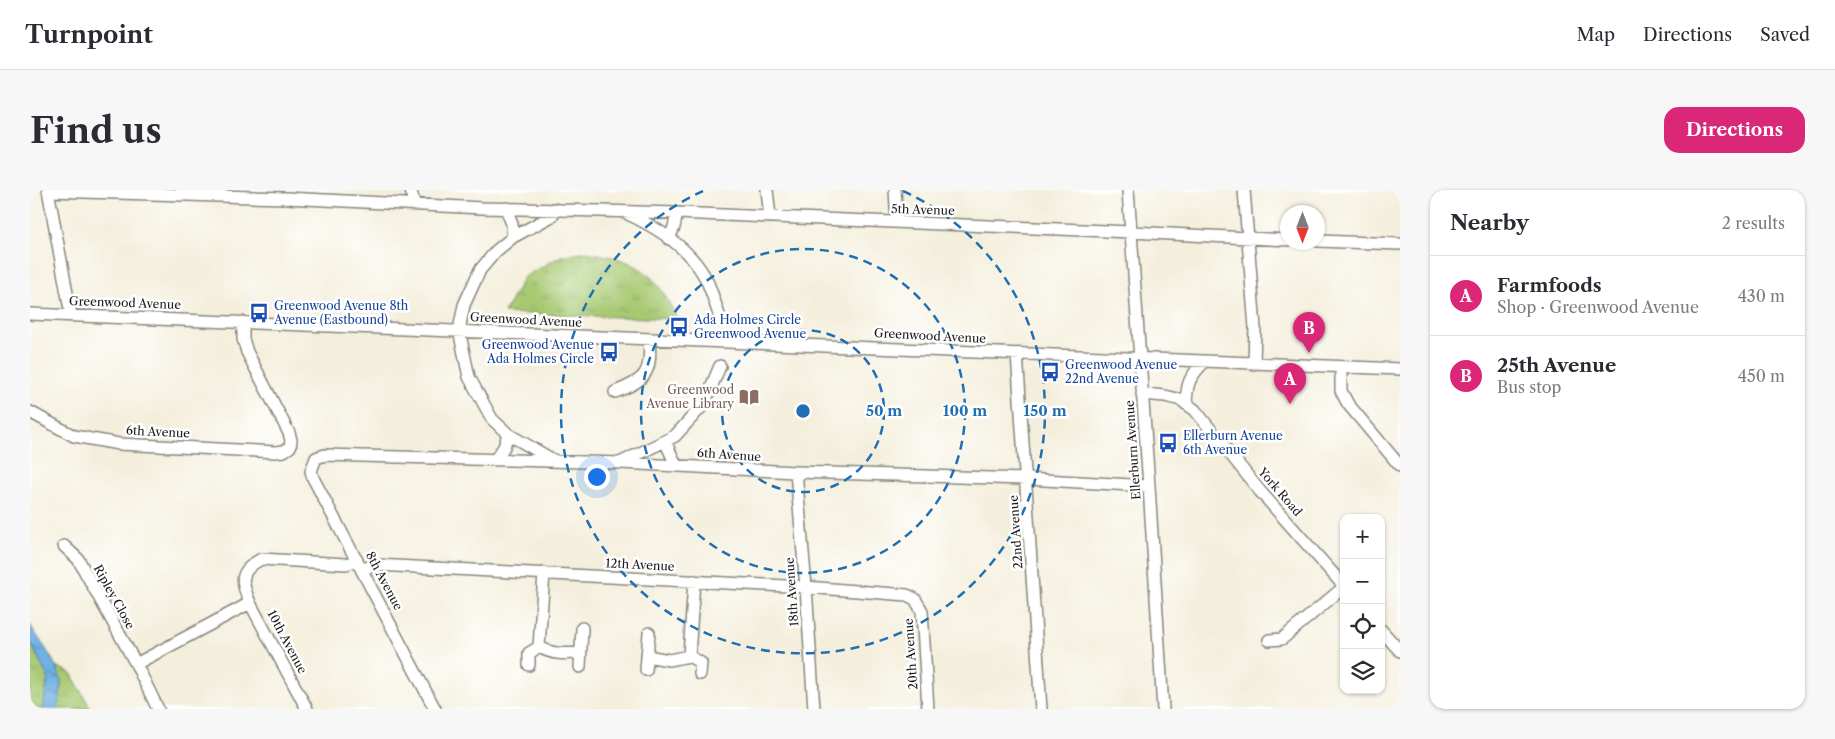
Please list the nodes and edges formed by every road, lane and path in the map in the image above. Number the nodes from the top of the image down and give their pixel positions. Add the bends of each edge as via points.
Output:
1 (411, 190) edge
2 (768, 190) edge
3 (895, 190) edge
4 (1128, 190) edge
5 (1244, 190) edge
6 (48, 191) edge
7 (285, 194) edge
8 (414, 205) junction
9 (506, 208) junction
10 (554, 210) junction
11 (622, 211) junction
12 (677, 213) junction
13 (770, 217) junction
14 (897, 222) junction
15 (1131, 232) junction
16 (513, 237) junction
17 (1247, 238) junction
18 (669, 239) junction
19 (1280, 240) edge
20 (1325, 241) edge
21 (1400, 244) edge
22 (30, 314) edge
23 (71, 315) junction
24 (722, 321) dead end
25 (243, 322) junction
26 (459, 330) junction
27 (650, 339) junction
28 (1017, 354) junction
29 (1140, 360) junction
30 (1204, 362) junction
31 (1254, 364) junction
32 (720, 366) dead end
33 (1341, 368) junction
34 (1400, 369) edge
35 (615, 392) dead end
36 (1142, 394) junction
37 (1186, 404) junction
38 (30, 412) edge
39 (508, 434) junction
40 (665, 441) junction
41 (495, 460) junction
42 (556, 462) junction
43 (621, 463) junction
44 (312, 465) joint
45 (676, 465) junction
46 (1400, 466) edge
47 (796, 472) junction
48 (1027, 479) junction
49 (1149, 486) junction
50 (64, 546) dead end
51 (360, 565) junction
52 (544, 573) junction
53 (694, 581) junction
54 (1340, 582) edge
55 (244, 587) joint
56 (806, 587) junction
57 (1340, 590) edge
58 (915, 599) joint
59 (250, 603) junction
60 (582, 628) dead end
61 (649, 632) dead end
62 (1385, 634) edge
63 (1269, 640) dead end
64 (539, 647) junction
65 (1400, 651) edge
66 (580, 652) junction
67 (647, 656) junction
68 (689, 656) junction
69 (136, 664) junction
70 (529, 665) dead end
71 (580, 667) dead end
72 (646, 670) dead end
73 (700, 674) dead end
74 (158, 709) edge
75 (307, 709) edge
76 (435, 709) edge
77 (814, 709) edge
78 (928, 709) edge
79 (1041, 709) edge
80 (1163, 709) edge

1 - 8 street
2 - 13 street
3 - 14 street
4 - 15 street, Ellerburn Avenue
5 - 17 street
6 - 7 street, 5th Avenue
6 - 23 street
7 - 8 street, 5th Avenue
8 - 9 street, 5th Avenue
9 - 10 street, 5th Avenue
9 - 16 street
10 - 11 street, 5th Avenue
10 - 16 street, Greenwood Avenue via 552,216
11 - 12 street, 5th Avenue
11 - 18 street via 644,221
12 - 13 street, 5th Avenue
12 - 18 street
13 - 14 street, 5th Avenue
14 - 15 street, 5th Avenue
15 - 17 street, 5th Avenue
15 - 29 street, Ellerburn Avenue
16 - 26 street, Greenwood Avenue via 480,270 464,305
17 - 19 street, 5th Avenue
17 - 31 street via 1255,328
18 - 24 street via 691,258 705,278
20 - 21 street
22 - 23 street, Greenwood Avenue
23 - 25 street, Greenwood Avenue
25 - 26 street, Greenwood Avenue
25 - 38 street, 6th Avenue via 247,352 289,433 290,448 276,452 119,444 74,436
26 - 27 street, Greenwood Avenue
26 - 39 street, Greenwood Avenue via 469,377 492,419
27 - 28 street, Greenwood Avenue
27 - 35 street via 651,358 646,374 634,385
28 - 29 street, Greenwood Avenue
28 - 48 street, 22nd Avenue
29 - 30 street, Greenwood Avenue
29 - 36 street, Ellerburn Avenue
30 - 31 street, Greenwood Avenue
30 - 37 street via 1187,385
31 - 33 street, Greenwood Avenue
32 - 40 street via 704,404 675,436
33 - 34 street, Greenwood Avenue
33 - 46 street via 1342,391 1348,404
36 - 37 street, York Road via 1165,396
36 - 49 street, Ellerburn Avenue
37 - 54 street, York Road via 1195,410 1259,490
39 - 41 street via 504,448
39 - 42 street, Greenwood Avenue
40 - 43 street
40 - 45 street
41 - 42 street, 6th Avenue
41 - 44 street, 6th Avenue via 326,455 316,458
42 - 43 street, 6th Avenue
43 - 45 street, 6th Avenue
44 - 51 street, 8th Avenue via 313,478
45 - 47 street, 6th Avenue
47 - 48 street, 6th Avenue
47 - 56 street, 18th Avenue
48 - 49 street, 6th Avenue
48 - 79 street, 22nd Avenue
49 - 80 street, Ellerburn Avenue
50 - 69 street, Ripley Close via 78,559
51 - 52 street, 12th Avenue
51 - 55 street, 12th Avenue via 261,559 244,573
51 - 76 street, 8th Avenue
52 - 53 street, 12th Avenue
52 - 64 street
53 - 56 street, 12th Avenue
53 - 68 street
55 - 59 street, 10th Avenue
56 - 58 street, 12th Avenue via 908,595
56 - 77 street, 18th Avenue
57 - 63 street via 1282,639
58 - 78 street, 20th Avenue via 922,611
59 - 69 street
59 - 75 street, 10th Avenue
60 - 66 street
61 - 67 street
62 - 65 street
64 - 66 street via 550,653
64 - 70 street via 529,653
66 - 71 street
67 - 68 street via 669,660
67 - 72 street
68 - 73 street via 701,663
69 - 74 street, Ripley Close

